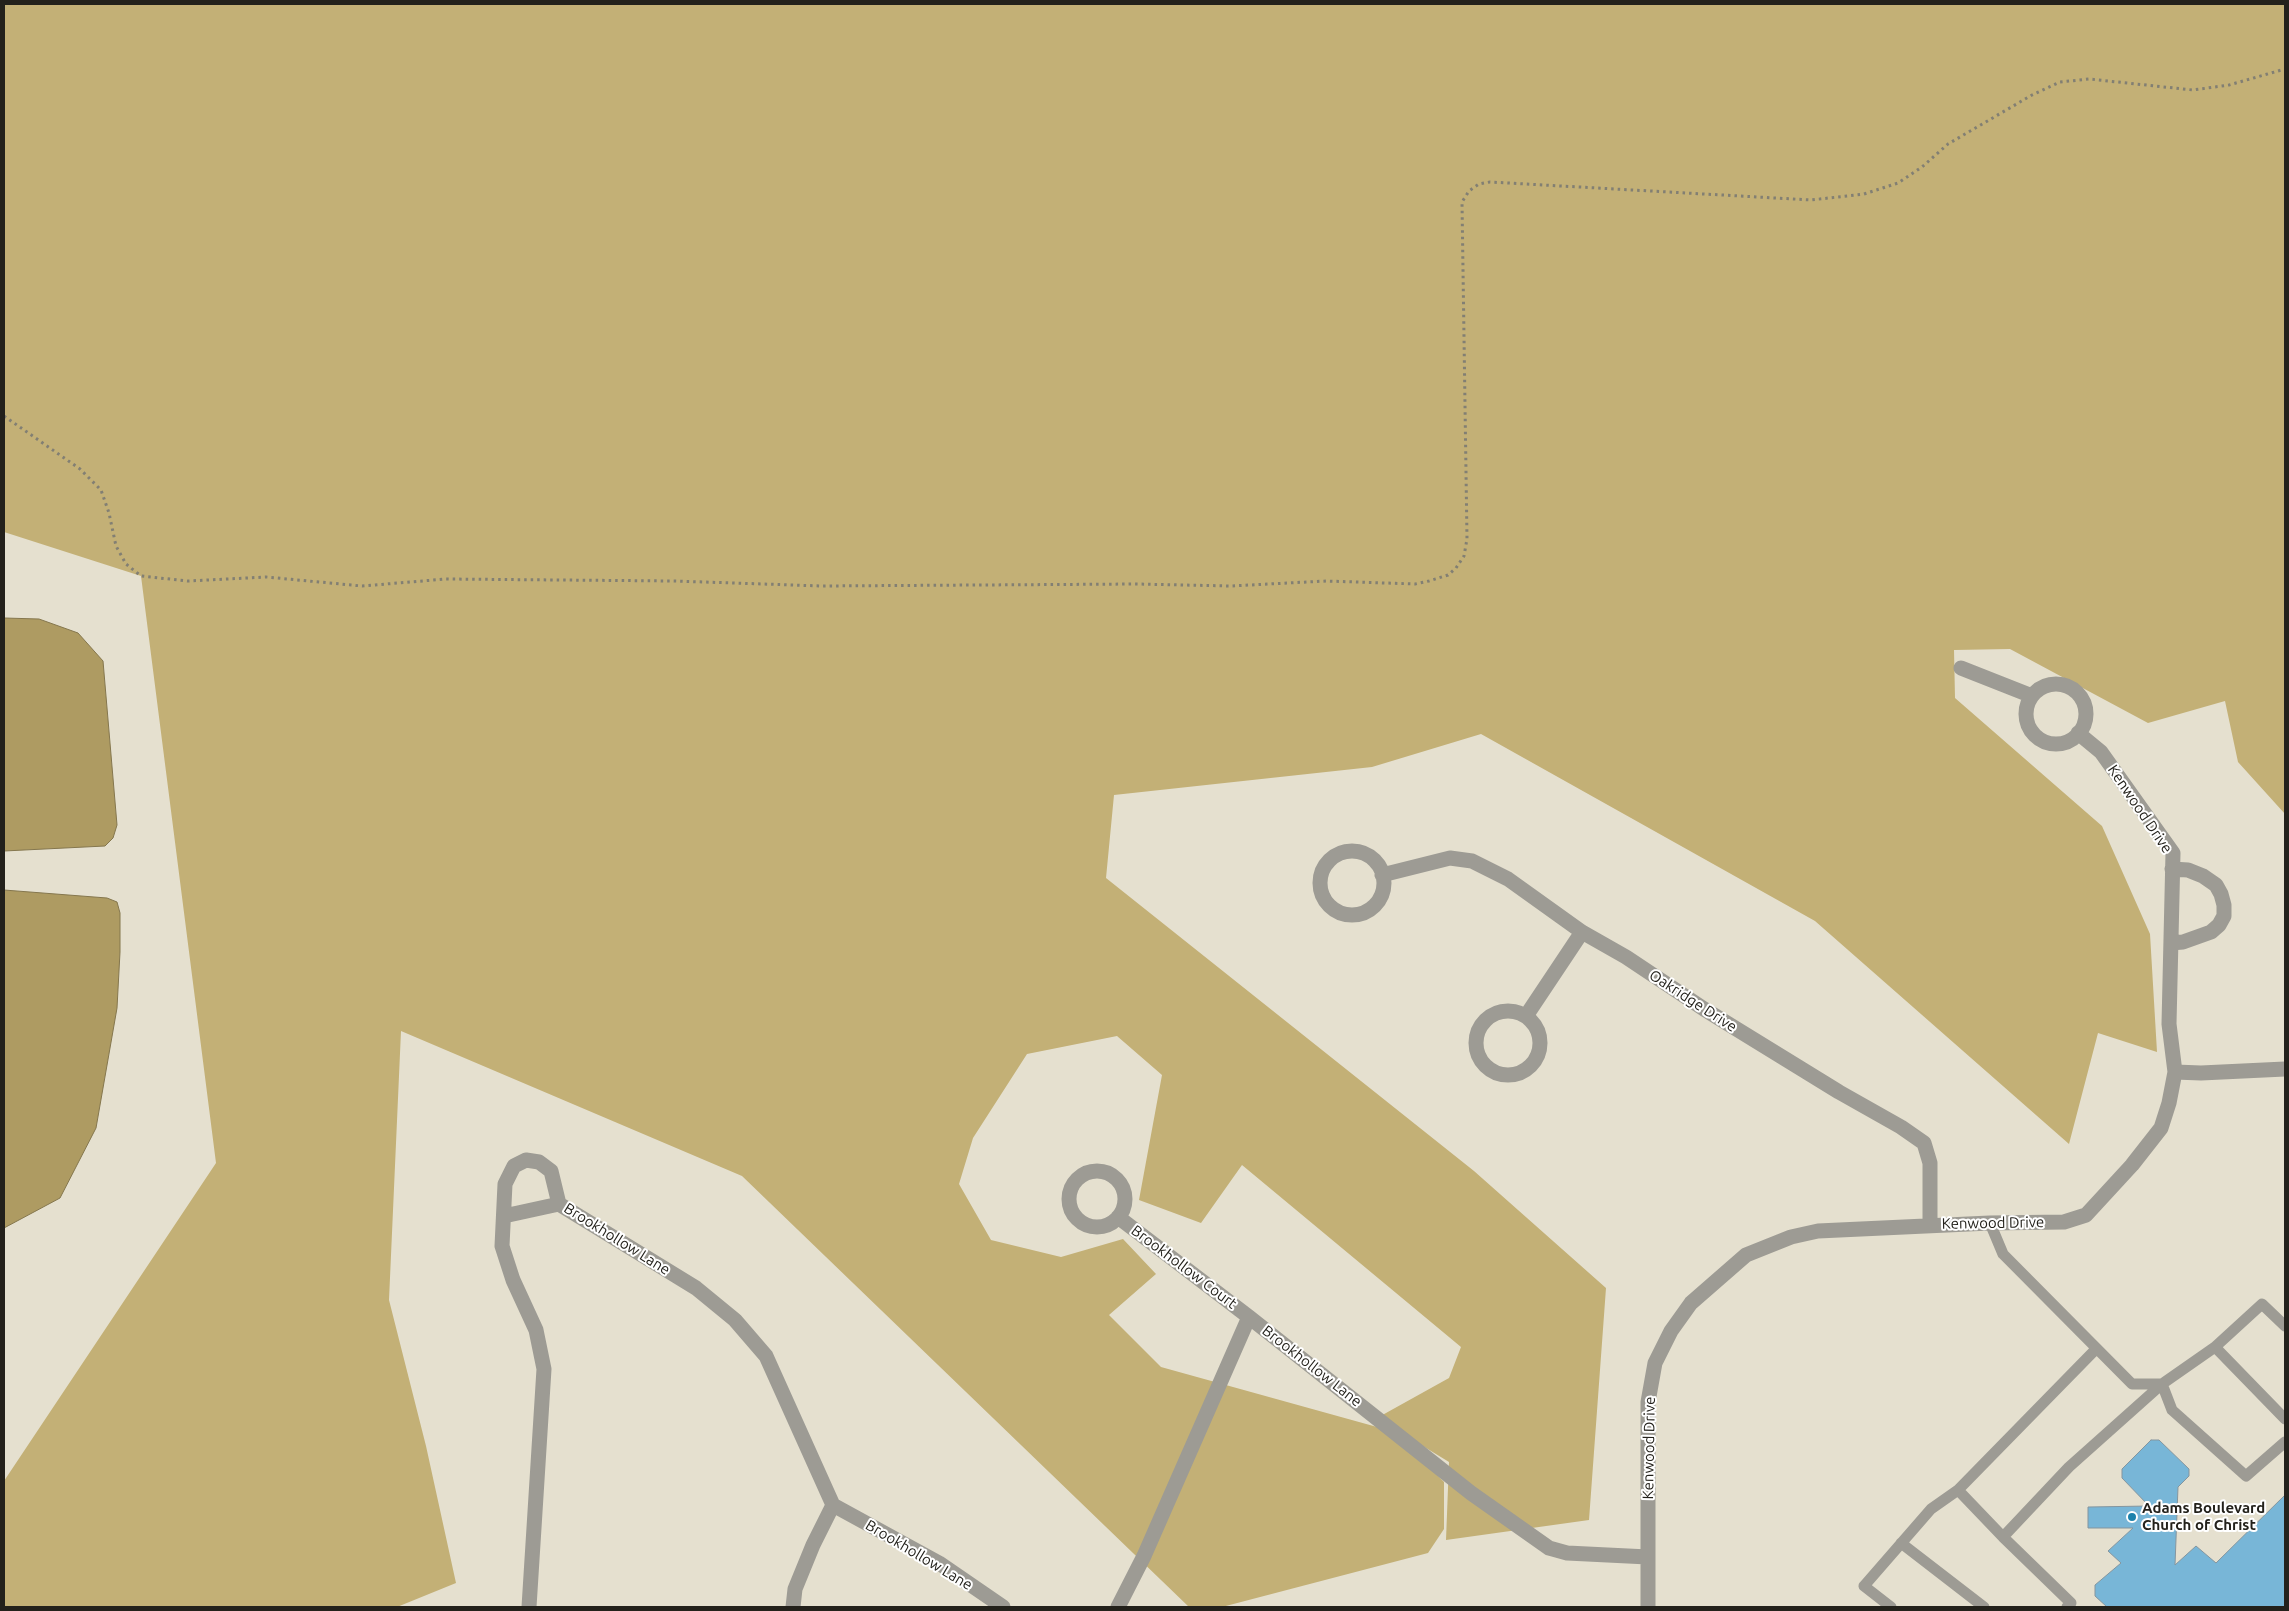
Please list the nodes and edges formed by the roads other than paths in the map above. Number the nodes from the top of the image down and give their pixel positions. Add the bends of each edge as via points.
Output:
1 (1960, 668) dead end
2 (2032, 696) junction
3 (2078, 733) junction
4 (2172, 869) junction
5 (1382, 875) junction
6 (1582, 932) junction
7 (2172, 942) junction
8 (1526, 1016) junction
9 (2285, 1070) edge
10 (2175, 1072) junction
11 (559, 1204) junction
12 (504, 1216) junction
13 (1118, 1217) dead end
14 (1990, 1223) junction
15 (1930, 1225) junction
16 (1249, 1317) junction
17 (2285, 1326) edge
18 (2215, 1347) junction
19 (2096, 1348) junction
20 (2162, 1384) junction
21 (2285, 1418) edge
22 (2285, 1442) edge
23 (1958, 1490) junction
24 (833, 1505) junction
25 (2003, 1538) junction
26 (1901, 1543) junction
27 (1648, 1557) junction
28 (529, 1607) edge
29 (793, 1607) edge
30 (1003, 1607) edge
31 (1118, 1607) edge
32 (1648, 1607) edge
33 (1891, 1607) edge
34 (1984, 1607) edge
35 (2068, 1607) edge

1 - 2 street
2 - 3 street via 2026,714 2032,733 2039,739 2058,744 2068,742
2 - 3 street via 2048,685 2067,687 2076,692 2085,709 2085,719
3 - 4 street, Kenwood Drive via 2102,752 2173,853
4 - 7 street, Kenwood Drive
4 - 7 street via 2188,870 2203,876 2216,885 2224,905 2224,916 2211,932 2183,942
5 - 5 street via 1375,861 1366,855 1345,852 1327,863 1319,882 1325,902 1342,914 1352,916 1363,914 1379,900 1383,891
5 - 6 street, Oakridge Drive via 1450,858 1472,861 1508,879
6 - 8 street
6 - 15 street, Oakridge Drive via 1924,1143 1930,1163
7 - 10 street, Kenwood Drive via 2169,1024
8 - 8 street via 1540,1036 1538,1056 1532,1065 1515,1075 1494,1073 1478,1057 1475,1046 1481,1025 1499,1012 1510,1010
9 - 10 street
10 - 14 street, Kenwood Drive via 2162,1128 2086,1215 2064,1222
11 - 12 street
11 - 12 street, Brookhollow Lane via 552,1171 539,1162 526,1160 514,1166 505,1184
11 - 24 street, Brookhollow Lane via 696,1288 735,1320 766,1356
12 - 28 street, Brookhollow Lane via 502,1246 513,1280 536,1330 544,1369
13 - 16 street, Brookhollow Court
14 - 15 street, Kenwood Drive
14 - 19 lane via 2003,1254
15 - 27 street, Kenwood Drive via 1818,1230 1792,1237 1746,1255 1691,1303 1655,1363 1648,1402
16 - 27 street, Brookhollow Lane via 1471,1493 1548,1548 1567,1553
16 - 31 street, Brookhollow Lane via 1144,1556
17 - 18 lane via 2262,1304
18 - 20 lane
18 - 21 lane
19 - 20 lane via 2132,1384
19 - 23 lane
20 - 22 lane via 2172,1410 2246,1476
20 - 25 lane via 2069,1467
23 - 25 lane
23 - 26 lane via 1931,1509
24 - 29 street via 795,1589
24 - 30 street, Brookhollow Lane via 939,1563
25 - 35 lane via 2071,1602
26 - 33 lane via 1864,1586
26 - 34 lane
27 - 32 street, Kenwood Drive

